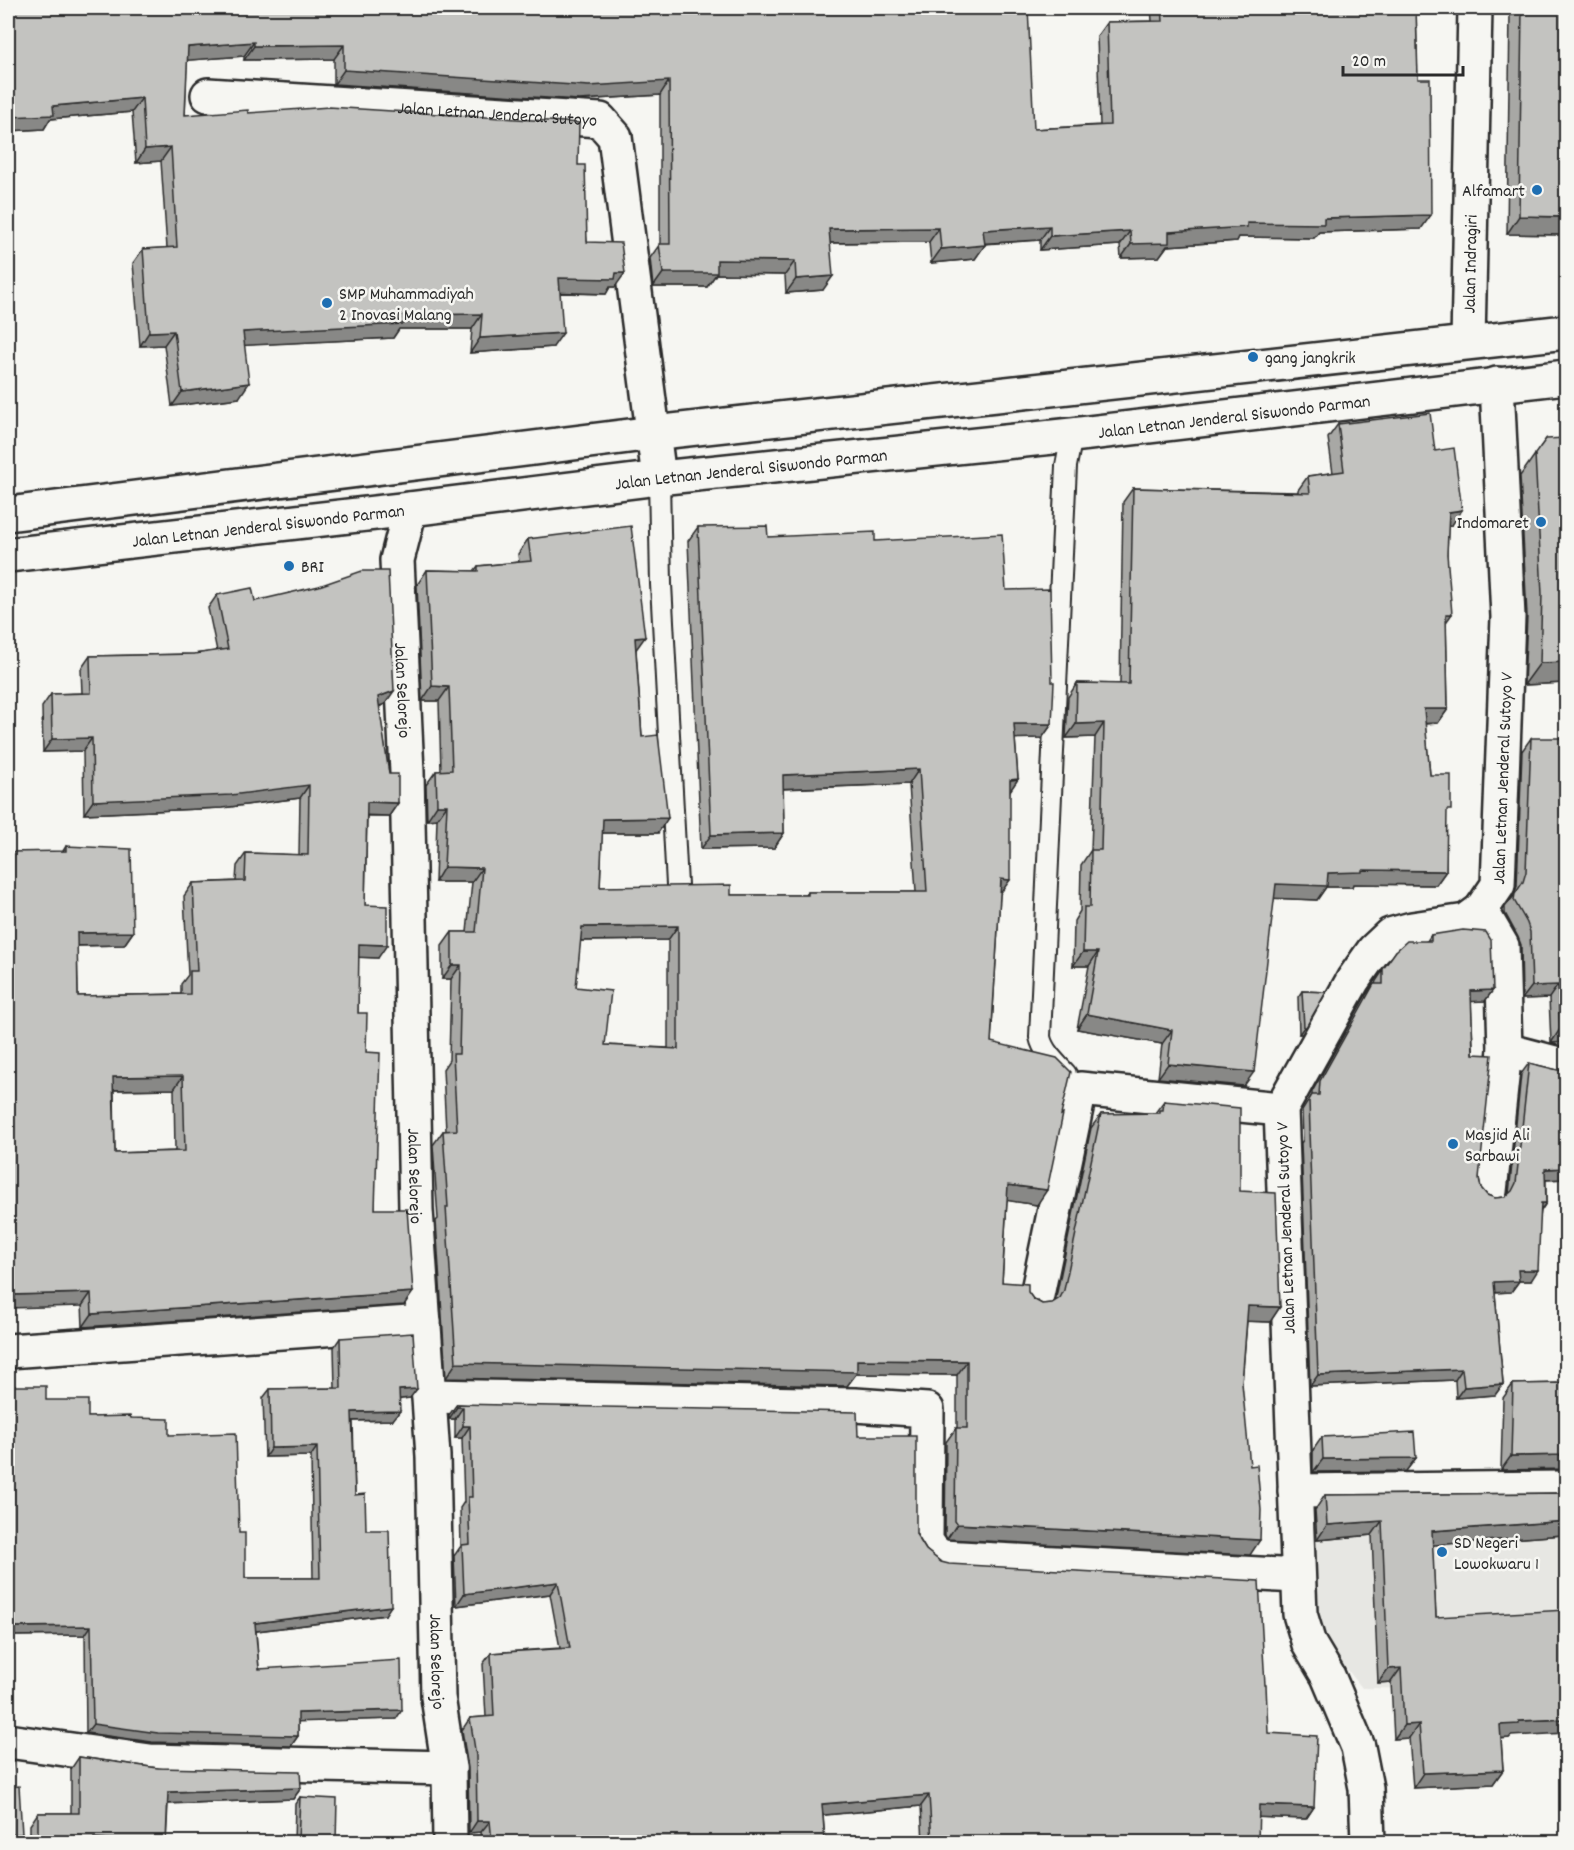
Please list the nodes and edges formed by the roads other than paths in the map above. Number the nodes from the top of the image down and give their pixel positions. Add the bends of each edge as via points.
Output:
1 (1475, 8) edge
2 (208, 95) dead end
3 (1566, 332) edge
4 (1468, 342) junction
5 (1566, 377) edge
6 (1497, 384) junction
7 (839, 412) junction
8 (653, 433) junction
9 (1072, 435) junction
10 (841, 458) junction
11 (659, 478) junction
12 (410, 509) junction
13 (8, 514) edge
14 (8, 555) edge
15 (677, 885) edge
16 (1481, 910) junction
17 (1505, 1050) junction
18 (1566, 1066) edge
19 (1080, 1089) junction
20 (1281, 1109) junction
21 (1491, 1191) dead end
22 (1036, 1300) edge
23 (424, 1322) junction
24 (8, 1351) edge
25 (429, 1396) junction
26 (1566, 1488) edge
27 (1295, 1491) junction
28 (1298, 1576) junction
29 (8, 1741) edge
30 (449, 1768) junction
31 (450, 1842) edge
32 (1368, 1842) edge

1 - 4 street, Jalan Indragiri
2 - 8 street, Jalan Letnan Jenderal Sutoyo via 600,120 615,137
3 - 4 street
4 - 7 street
5 - 6 street, Jalan Letnan Jenderal Siswondo Parman
6 - 9 street, Jalan Letnan Jenderal Siswondo Parman
6 - 16 street, Jalan Letnan Jenderal Sutoyo V via 1508,617 1498,885
7 - 8 street
7 - 10 street
8 - 11 street, Jalan Letnan Jenderal Sutoyo
8 - 13 street
9 - 10 street, Jalan Letnan Jenderal Siswondo Parman
9 - 19 lane via 1066,466 1040,1037 1050,1057
10 - 11 street, Jalan Letnan Jenderal Siswondo Parman
11 - 12 street, Jalan Letnan Jenderal Siswondo Parman
11 - 15 lane
12 - 14 street, Jalan Letnan Jenderal Siswondo Parman
12 - 23 street, Jalan Selorejo via 397,560 407,772 416,1210
16 - 17 street via 1502,946
16 - 20 street, Jalan Letnan Jenderal Sutoyo V via 1466,921 1390,935 1374,950
17 - 18 street
17 - 21 street
19 - 20 street
19 - 22 street
20 - 27 street, Jalan Letnan Jenderal Sutoyo V
23 - 24 street
23 - 25 street, Jalan Selorejo
25 - 28 street via 927,1410 926,1539 942,1557
25 - 30 street, Jalan Selorejo via 438,1697
26 - 27 street
27 - 28 street, Jalan Letnan Jenderal Sutoyo V
28 - 32 street, Jalan Letnan Jenderal Sutoyo V via 1300,1614 1308,1644 1328,1676 1358,1747 1366,1788
29 - 30 street via 150,1761
30 - 31 street, Jalan Selorejo

